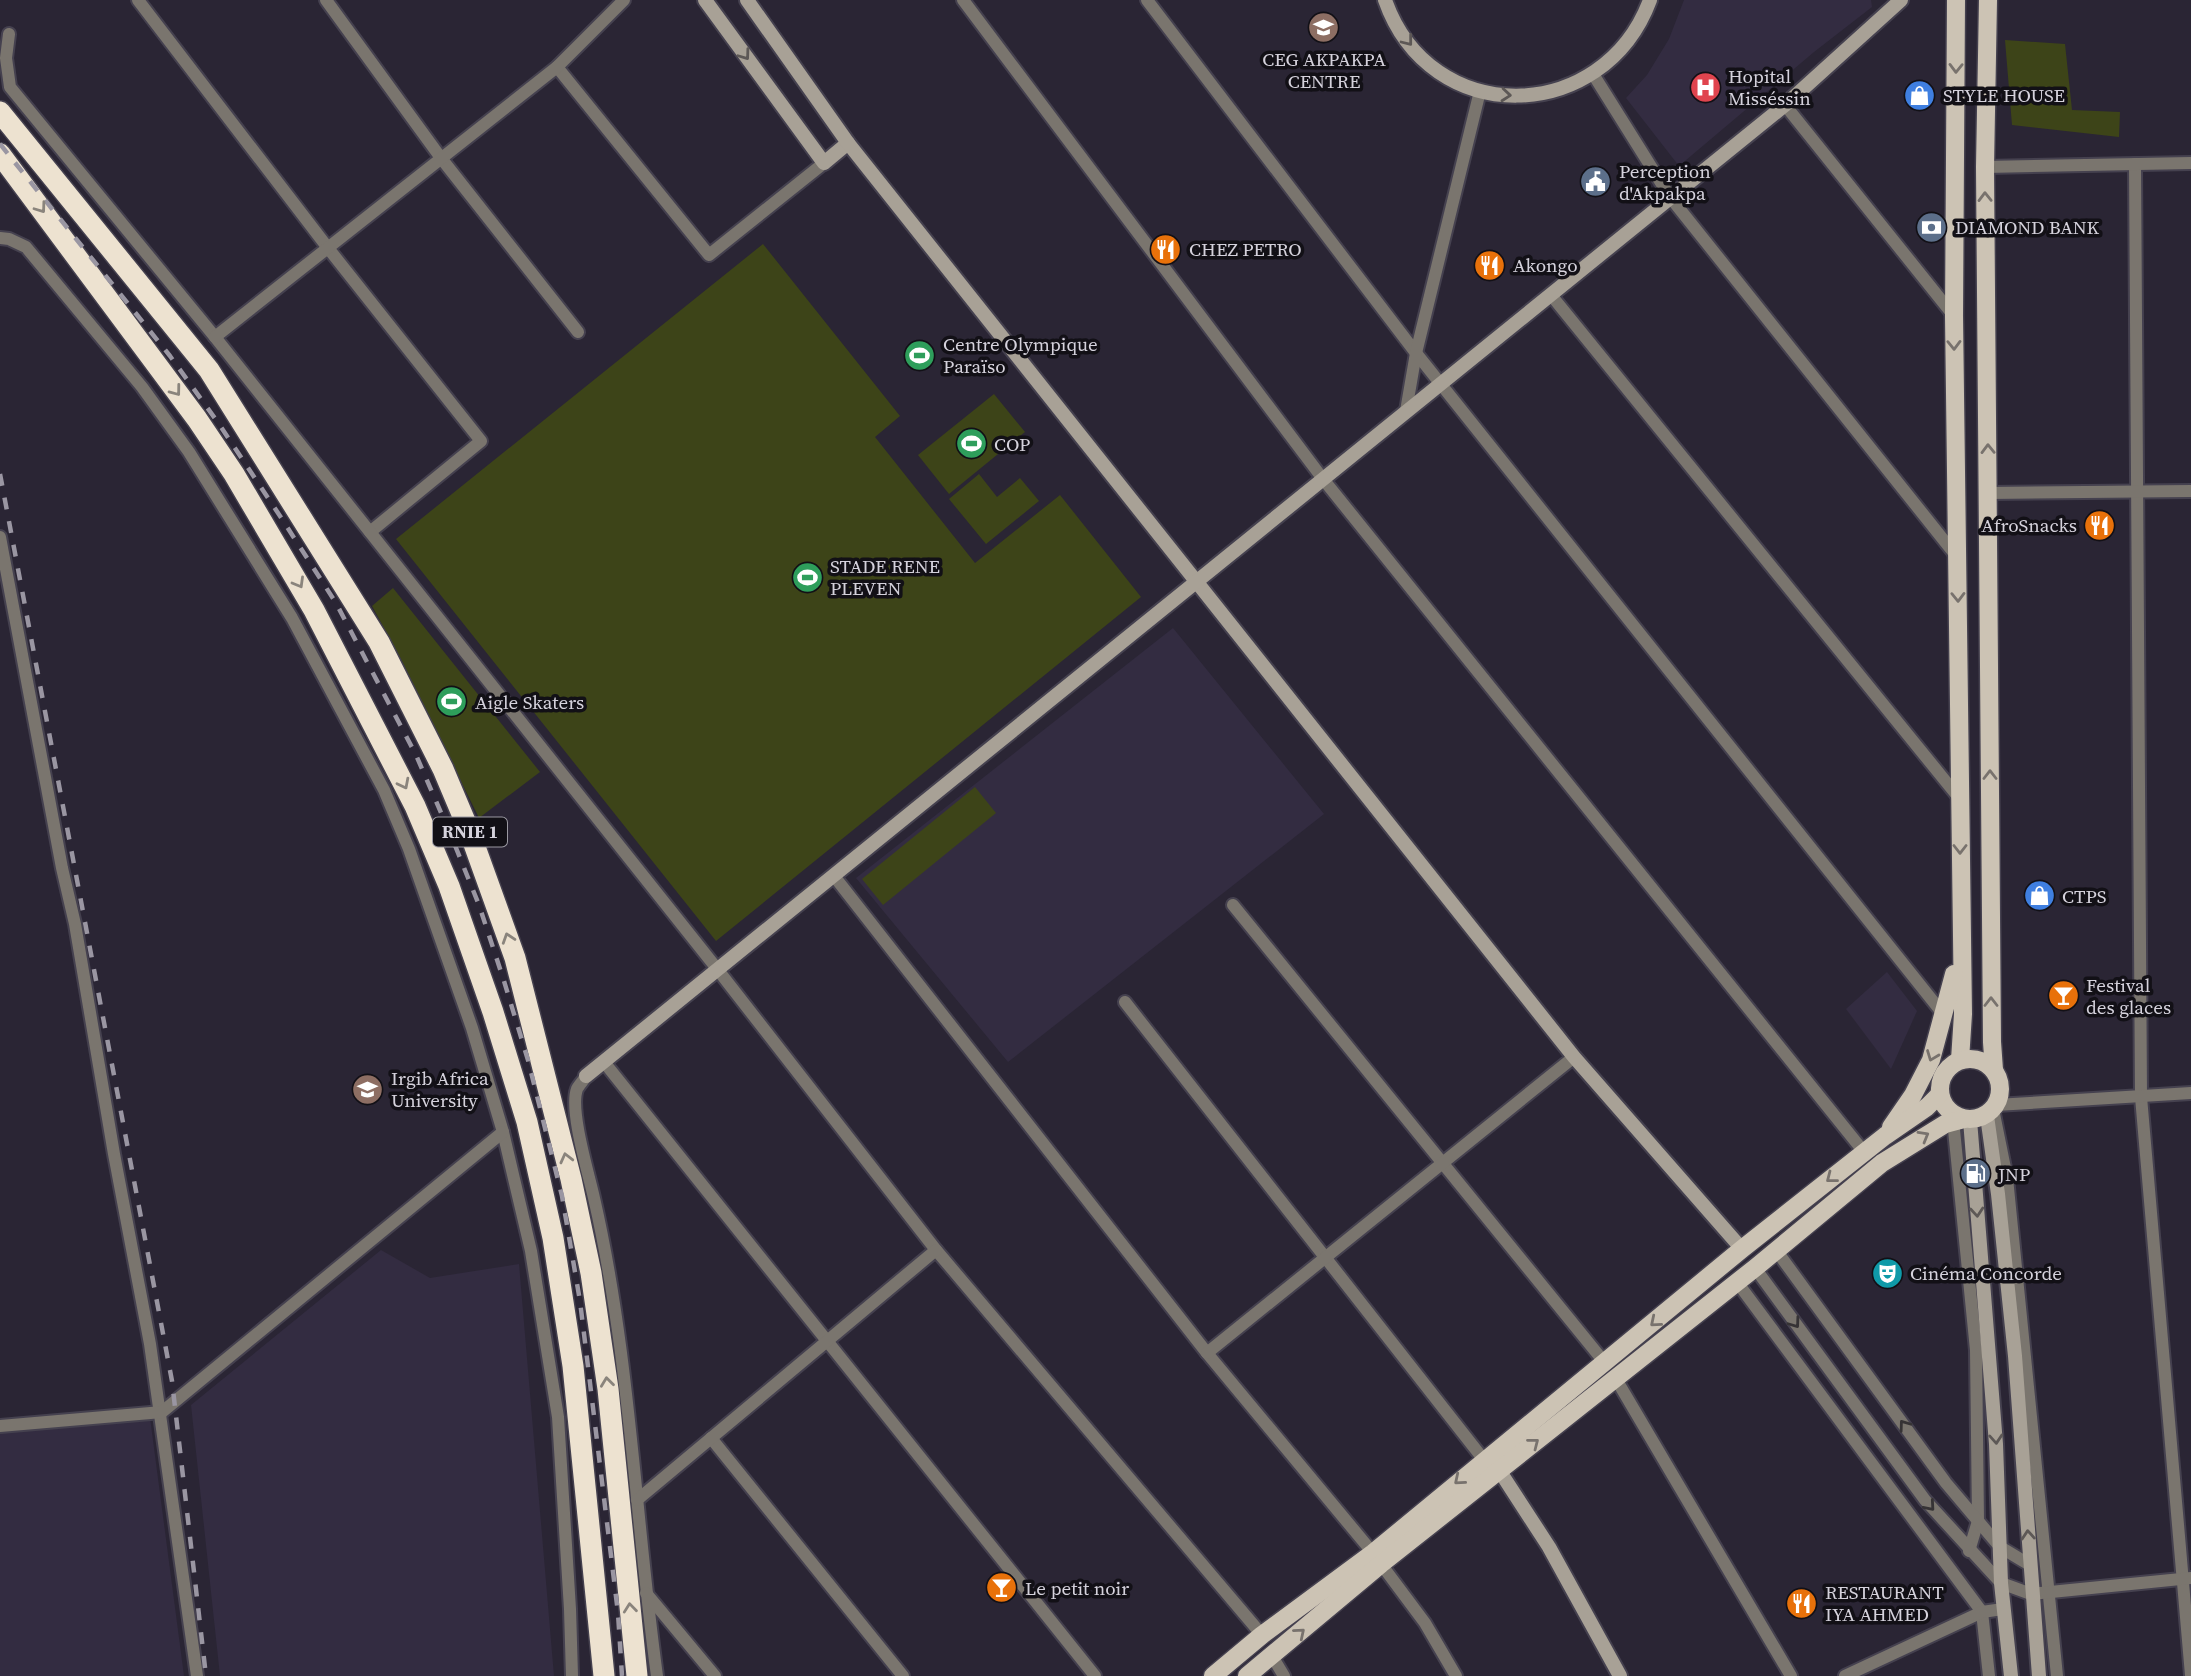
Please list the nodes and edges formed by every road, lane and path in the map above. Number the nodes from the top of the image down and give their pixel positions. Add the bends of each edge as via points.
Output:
1 (138, 0) edge
2 (326, 0) edge
3 (624, 0) edge
4 (705, 0) edge
5 (747, 0) edge
6 (963, 0) edge
7 (1147, 0) edge
8 (1385, 0) edge
9 (1650, 0) edge
10 (1901, 0) edge
11 (1956, 0) edge
12 (1988, 0) edge
13 (9, 34) dead end
14 (557, 67) junction
15 (1593, 74) junction
16 (1480, 91) junction
17 (1784, 105) junction
18 (0, 112) edge
19 (848, 143) junction
20 (0, 153) edge
21 (441, 158) junction
22 (824, 163) junction
23 (2191, 163) edge
24 (2135, 164) junction
25 (1985, 167) junction
26 (1670, 197) junction
27 (0, 238) edge
28 (328, 248) junction
29 (1551, 295) junction
30 (1954, 316) junction
31 (578, 332) dead end
32 (215, 337) junction
33 (1416, 353) junction
34 (1440, 384) junction
35 (1406, 411) junction
36 (1323, 479) junction
37 (2137, 491) junction
38 (2191, 491) edge
39 (1988, 493) junction
40 (370, 532) junction
41 (0, 537) edge
42 (1958, 558) junction
43 (1197, 582) junction
44 (1960, 799) junction
45 (834, 876) junction
46 (1233, 905) dead end
47 (1961, 918) junction
48 (718, 970) junction
49 (1125, 1002) dead end
50 (1944, 1015) junction
51 (1574, 1057) junction
52 (1960, 1060) junction
53 (604, 1062) junction
54 (1994, 1070) junction
55 (586, 1076) joint
56 (1940, 1090) junction
57 (2191, 1093) edge
58 (2141, 1097) junction
59 (1977, 1115) junction
60 (503, 1132) junction
61 (1885, 1136) junction
62 (1864, 1152) junction
63 (1443, 1163) junction
64 (1742, 1249) junction
65 (936, 1250) junction
66 (1776, 1250) junction
67 (1325, 1258) junction
68 (1755, 1268) junction
69 (1737, 1282) junction
70 (827, 1341) junction
71 (1207, 1353) junction
72 (1605, 1363) junction
73 (1615, 1379) junction
74 (162, 1412) junction
75 (0, 1426) edge
76 (711, 1438) junction
77 (1484, 1460) junction
78 (1499, 1470) junction
79 (637, 1500) junction
80 (1978, 1521) junction
81 (2000, 1547) junction
82 (1969, 1551) junction
83 (1377, 1558) junction
84 (2030, 1565) junction
85 (2187, 1578) edge
86 (2001, 1583) junction
87 (645, 1593) junction
88 (2048, 1593) junction
89 (2031, 1594) junction
90 (597, 1605) junction
91 (570, 1609) junction
92 (2003, 1609) junction
93 (1982, 1612) junction
94 (1262, 1635) junction
95 (1272, 1656) junction
96 (2191, 1675) edge
97 (197, 1676) edge
98 (572, 1676) edge
99 (604, 1676) edge
100 (637, 1676) edge
101 (657, 1676) edge
102 (715, 1676) edge
103 (903, 1676) edge
104 (1095, 1676) edge
105 (1213, 1676) edge
106 (1247, 1676) edge
107 (1284, 1676) edge
108 (1455, 1676) edge
109 (1620, 1676) edge
110 (1791, 1676) edge
111 (1845, 1676) edge
112 (1989, 1676) edge
113 (2011, 1676) edge
114 (2039, 1676) edge
115 (2057, 1676) edge

1 - 28 street
2 - 21 street
3 - 14 street
4 -> 22 street
5 - 19 street
6 - 36 street
7 - 33 street
8 -> 16 street via 1402,34 1420,56 1454,81
9 - 15 street via 1631,37
10 - 17 street
11 -> 30 main road
12 - 25 main road
13 - 32 street via 10,87
14 - 21 street
14 - 22 street via 709,255
16 -> 15 street via 1538,95
15 - 26 street
16 - 33 street
17 - 26 street
17 - 30 street
100 -> 18 highway, RNIE 1 via 608,1389 588,1260 514,958 470,833 379,642 209,370
19 - 22 street
19 - 43 street
20 -> 90 highway, RNIE 1 via 234,474 314,610 415,806 449,886 527,1122 553,1238 573,1366
21 - 28 street
21 - 31 street
23 - 24 street
24 - 25 street
24 - 37 street
39 -> 25 main road
26 - 29 street
26 - 42 street
27 - 60 street via 26,247 142,387 189,452 292,618 384,790 409,849
28 - 32 street
28 - 40 street via 481,441
29 - 34 street
29 - 44 street
30 -> 42 main road
32 - 40 street
33 - 34 street
33 - 35 street
34 - 35 street
34 - 50 street
35 - 36 street
36 - 43 street
36 - 62 street
37 - 38 street
37 - 39 street
37 - 58 street
54 -> 39 main road
40 - 48 street
41 - 74 street
42 -> 44 main road
43 - 45 street
43 - 51 street
44 -> 47 main road
45 - 48 street
45 - 71 street
46 - 63 street
47 - 50 main road
47 - 52 main road
48 - 53 street
48 - 65 street
49 - 67 street
50 -> 61 main road via 1924,1076
51 - 63 street
51 - 64 street
52 - 54 main road via 1980,1060
52 - 56 main road via 1946,1072
53 - 55 street
53 - 70 street
54 - 59 main road via 2001,1087
55 - 79 street via 577,1089 577,1123 611,1285
56 - 59 main road via 1947,1110
56 - 61 main road via 1927,1107
57 - 58 street
58 - 59 street
58 - 85 street
66 -> 59 main road via 1888,1159
59 - 80 street
59 -> 81 street
84 -> 59 street via 1998,1194
59 - 88 street via 2007,1178
60 - 74 street
60 - 91 street via 531,1251 552,1375
61 - 62 main road
62 -> 64 main road
63 - 67 street
63 - 72 street
64 -> 72 main road
65 - 70 street
65 - 94 street
66 - 68 main road
80 -> 66 street
67 - 71 street
67 - 77 street
68 - 69 main road
68 -> 82 street via 1925,1500
69 - 73 main road
69 - 93 street
70 - 76 street
70 - 104 street
71 - 83 street
72 - 77 main road
78 -> 73 main road
73 - 110 street
74 - 75 street
74 - 97 street
76 - 79 street
76 - 103 street
77 -> 83 main road
78 - 83 main road
78 - 109 street via 1549,1547
79 - 87 street
80 - 81 street
80 - 82 street
81 - 84 street
81 - 86 street
82 - 86 street
83 - 94 main road
95 -> 83 main road
83 - 108 street via 1425,1623
84 - 89 street
85 - 88 street
85 - 96 street
86 - 89 street
86 - 92 street
87 - 101 street
87 - 102 street
88 - 89 street
88 - 115 street
89 - 114 street
90 - 91 street
90 - 99 highway, RNIE 1
91 - 98 street
92 - 93 street
92 - 113 street
93 - 111 street
93 - 112 street
94 - 105 main road
95 - 106 main road
95 - 107 street

